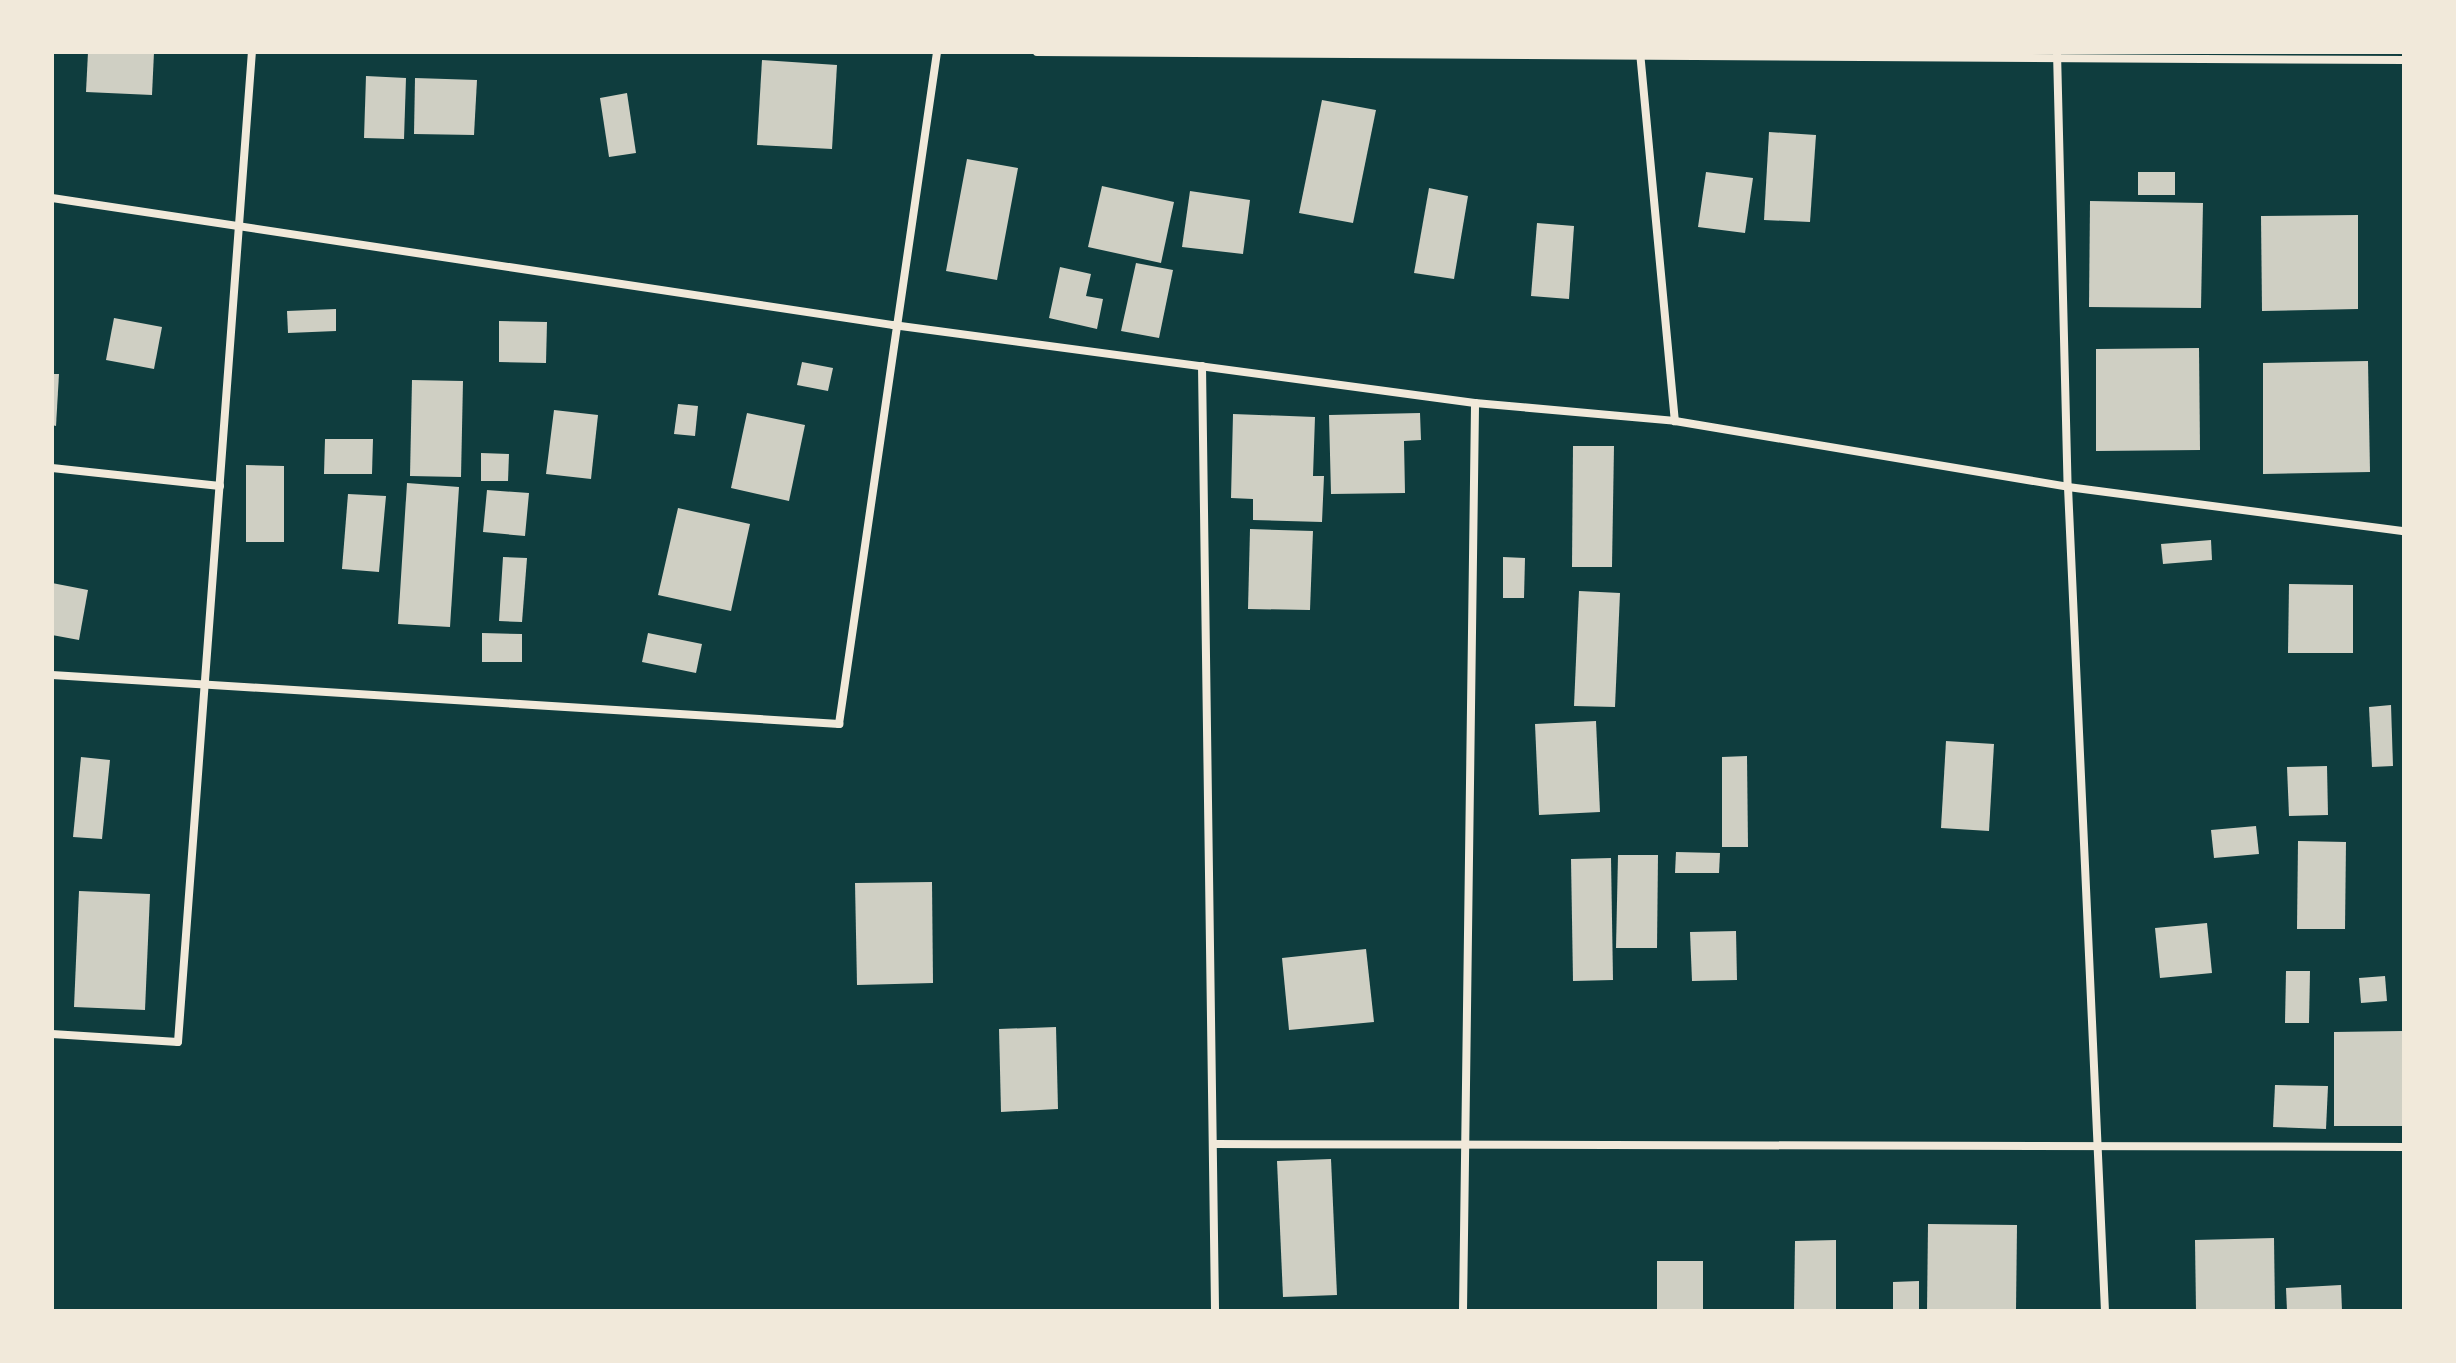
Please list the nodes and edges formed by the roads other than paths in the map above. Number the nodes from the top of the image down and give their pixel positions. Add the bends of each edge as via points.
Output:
1 (252, 52) edge
2 (937, 52) edge
3 (1037, 52) edge
4 (1640, 54) edge
5 (1889, 54) edge
6 (2057, 55) edge
7 (2404, 60) edge
8 (52, 198) edge
9 (239, 224) junction
10 (893, 325) junction
11 (1202, 366) junction
12 (1475, 403) junction
13 (1675, 421) junction
14 (52, 468) edge
15 (220, 486) junction
16 (2068, 487) junction
17 (2404, 531) edge
18 (52, 675) edge
19 (205, 682) junction
20 (52, 1034) edge
21 (1216, 1144) junction
22 (1465, 1145) junction
23 (2099, 1147) junction
24 (2404, 1147) edge
25 (1215, 1311) edge
26 (1463, 1311) edge
27 (2105, 1311) edge

1 - 9 street
2 - 10 street
3 - 4 street
4 - 5 street
4 - 13 street
5 - 6 street
6 - 7 street
6 - 16 street
8 - 9 street
9 - 10 street
9 - 15 street
10 - 11 street
10 - 19 street via 839,724
11 - 12 street
11 - 21 street
12 - 13 street
12 - 22 street
13 - 16 street
14 - 15 street
15 - 19 street
16 - 17 street
16 - 23 street
18 - 19 street
19 - 20 street via 178,1042
21 - 22 street
21 - 25 street
22 - 23 street
22 - 26 street
23 - 24 street
23 - 27 street

